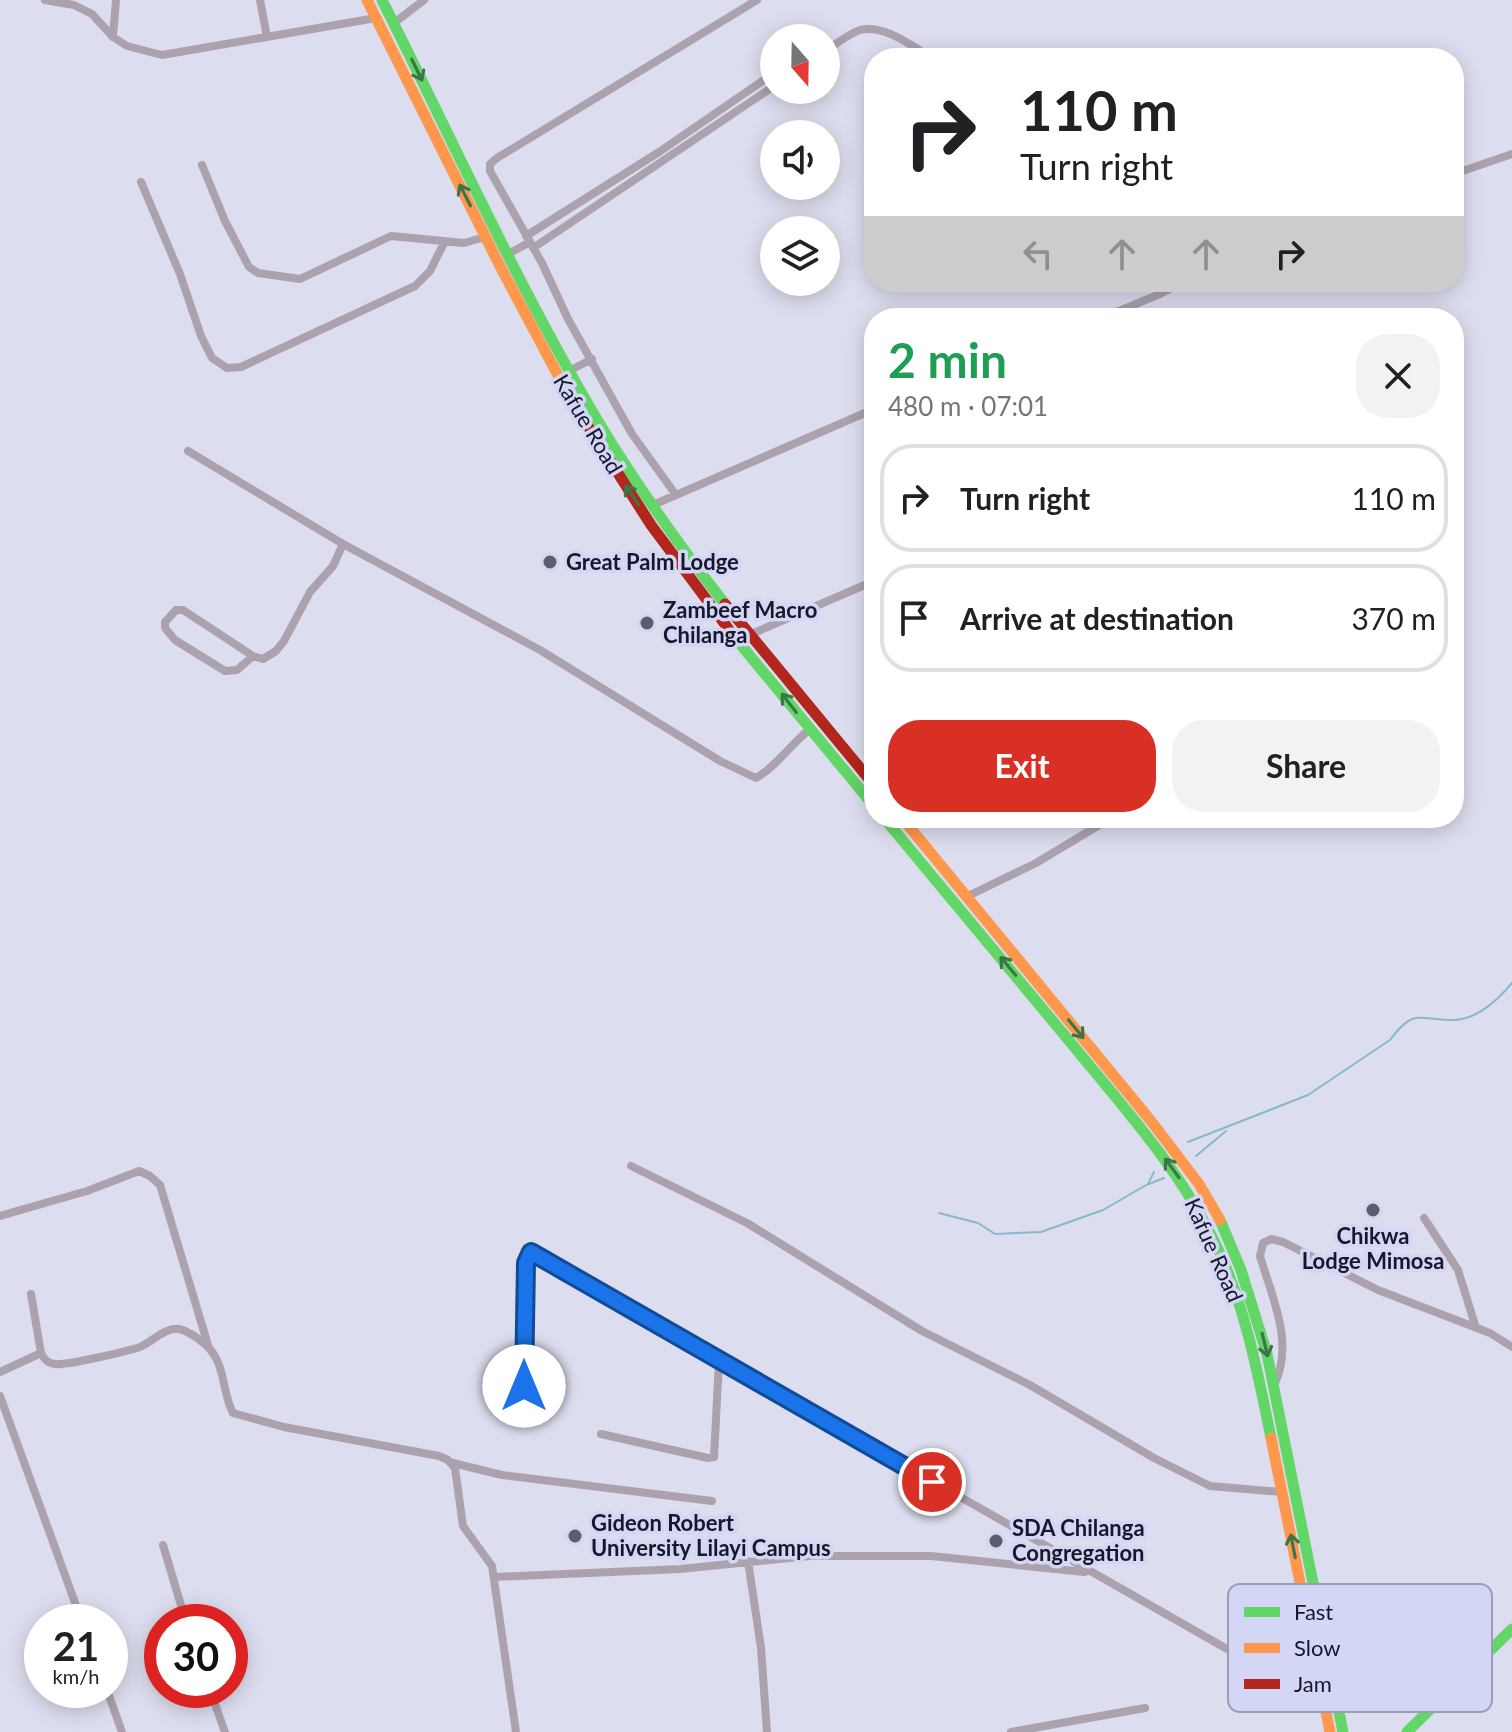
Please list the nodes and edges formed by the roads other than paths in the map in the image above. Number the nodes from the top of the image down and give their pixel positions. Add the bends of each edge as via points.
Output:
1 (45, 0) edge
2 (116, 0) edge
3 (260, 0) edge
4 (367, 0) edge
5 (382, 0) edge
6 (424, 0) edge
7 (757, 0) edge
8 (376, 18) junction
9 (394, 23) junction
10 (113, 37) junction
11 (267, 37) junction
12 (840, 42) edge
13 (915, 48) edge
14 (760, 83) edge
15 (760, 95) edge
16 (1512, 154) edge
17 (202, 165) dead end
18 (1464, 171) edge
19 (141, 182) dead end
20 (485, 237) junction
21 (445, 241) junction
22 (530, 242) junction
23 (508, 254) junction
24 (1164, 292) edge
25 (1126, 308) edge
26 (592, 359) junction
27 (569, 371) junction
28 (864, 413) edge
29 (188, 451) dead end
30 (676, 495) junction
31 (653, 505) junction
32 (343, 544) junction
33 (864, 585) edge
34 (749, 635) junction
35 (253, 656) junction
36 (810, 729) junction
37 (864, 773) edge
38 (864, 794) edge
39 (892, 828) edge
40 (910, 828) edge
41 (1094, 828) edge
42 (968, 896) junction
43 (631, 1166) dead end
44 (0, 1216) edge
45 (1424, 1218) dead end
46 (31, 1294) dead end
47 (1476, 1328) junction
48 (1512, 1347) edge
49 (209, 1348) junction
50 (41, 1353) junction
51 (719, 1361) junction
52 (0, 1372) edge
53 (1274, 1385) junction
54 (524, 1386) dead end
55 (0, 1396) edge
56 (601, 1434) dead end
57 (453, 1463) junction
58 (1282, 1492) junction
59 (712, 1501) dead end
60 (163, 1545) dead end
61 (748, 1561) junction
62 (1089, 1572) junction
63 (494, 1577) junction
64 (1300, 1584) edge
65 (1314, 1584) edge
66 (75, 1604) edge
67 (181, 1604) edge
68 (1512, 1629) edge
69 (1492, 1649) edge
70 (1228, 1650) edge
71 (113, 1708) edge
72 (216, 1708) edge
73 (1145, 1708) dead end
74 (1326, 1712) edge
75 (1339, 1712) edge
76 (1427, 1712) edge
77 (122, 1732) edge
78 (225, 1732) edge
79 (516, 1732) edge
80 (767, 1732) edge
81 (1011, 1732) edge
82 (1330, 1732) edge
83 (1343, 1732) edge
84 (1407, 1732) edge

1 - 10 street via 92,14
2 - 10 street
3 - 11 street
4 - 8 main road, Kafue Road
5 - 9 main road, Kafue Road
6 - 9 street
7 - 22 street via 490,164
8 - 11 street
20 -> 8 main road, Kafue Road
9 -> 23 main road, Kafue Road
10 - 11 street via 162,55
12 - 13 street via 869,29
14 - 22 street
15 - 22 street
16 - 18 street
17 - 21 street via 225,221 249,267 258,273 300,279 391,236
19 - 21 street via 201,336 212,358 227,368 267,356 415,286 430,271
20 - 21 street
36 -> 20 main road, Kafue Road via 625,486
22 - 23 street
22 - 26 street
23 - 27 main road, Kafue Road
24 - 25 street
26 - 27 street
26 - 30 street via 632,434
27 - 31 main road, Kafue Road
28 - 30 street
29 - 32 street
30 - 31 street
31 - 34 main road, Kafue Road
32 - 35 street via 276,651 263,659
32 - 36 street via 540,650 756,778
33 - 34 street
34 - 37 main road, Kafue Road
35 - 35 street via 183,610 165,622 175,640 225,671 237,670
36 - 38 main road, Kafue Road
58 -> 39 main road, Kafue Road via 1244,1321 1218,1248 1189,1192
40 - 42 main road, Kafue Road
41 - 42 street
42 -> 53 main road, Kafue Road via 1199,1184 1245,1281
43 - 58 street via 747,1223 922,1331 1030,1385 1168,1465 1210,1486
44 - 49 street via 139,1171 150,1176 160,1185
45 - 47 street via 1458,1270
46 - 50 street
47 - 48 street
47 - 53 street via 1399,1299 1271,1239 1260,1251 1283,1344
49 - 50 street via 176,1329 137,1348 67,1364 48,1362
49 - 57 street via 235,1414
50 - 52 street
51 - 54 street via 531,1252 526,1263
51 - 56 street via 713,1458
51 - 62 street
53 - 65 main road, Kafue Road
55 - 66 street
57 - 59 street via 502,1475
57 - 63 street via 463,1526 488,1559
64 -> 58 main road, Kafue Road
60 - 67 street
61 - 62 street via 931,1556
61 - 63 street
61 - 80 street
62 - 70 street
63 - 79 street
68 - 69 main road
71 - 77 street
72 - 78 street
73 - 81 street
74 - 82 main road, Kafue Road
75 - 83 main road, Kafue Road
76 - 84 main road

